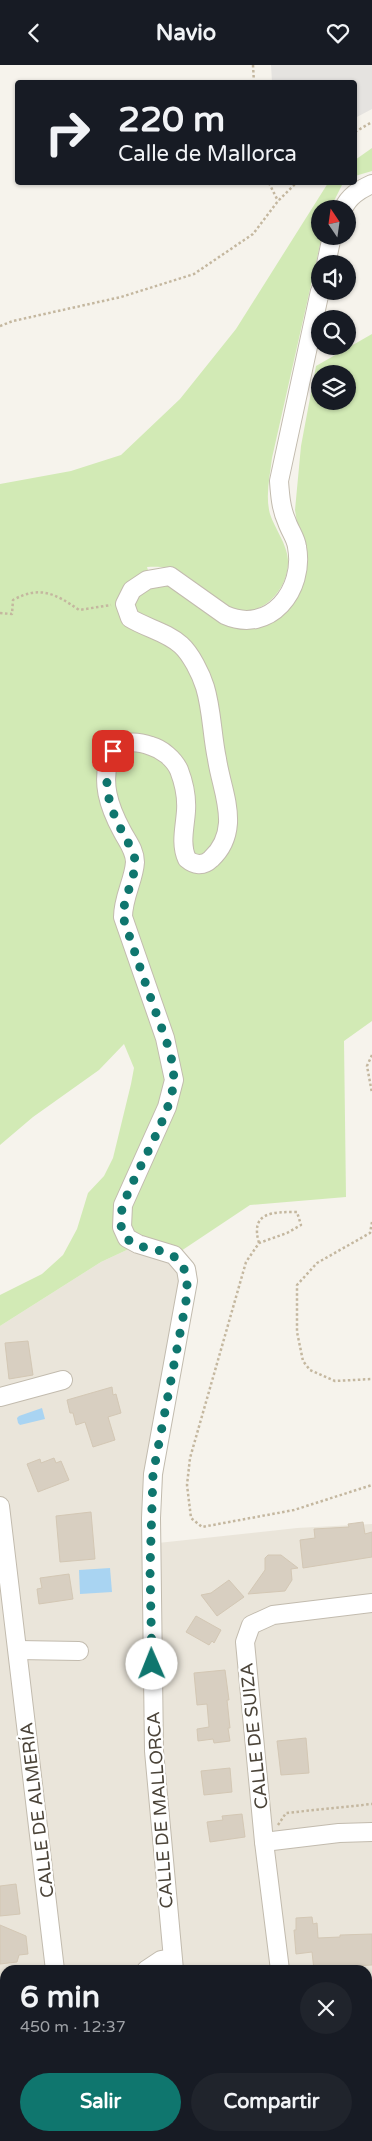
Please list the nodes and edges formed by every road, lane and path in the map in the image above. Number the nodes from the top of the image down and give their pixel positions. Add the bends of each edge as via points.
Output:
1 (253, 65) edge
2 (254, 80) edge
3 (372, 122) edge
4 (357, 131) edge
5 (372, 184) edge
6 (270, 185) edge
7 (294, 185) edge
8 (347, 200) edge
9 (278, 201) junction
10 (318, 300) edge
11 (0, 326) edge
12 (128, 597) junction
13 (0, 613) edge
14 (372, 1055) edge
15 (372, 1095) edge
16 (372, 1222) edge
17 (259, 1243) junction
18 (372, 1379) edge
19 (63, 1380) dead end
20 (0, 1397) edge
21 (372, 1485) edge
22 (0, 1506) edge
23 (372, 1603) edge
24 (18, 1650) junction
25 (79, 1651) dead end
26 (372, 1804) edge
27 (278, 1826) dead end
28 (372, 1832) edge
29 (264, 1842) junction
30 (173, 1964) edge
31 (54, 1965) edge
32 (154, 1965) edge
33 (279, 1965) edge

1 - 2 path
3 - 4 path
5 - 8 street
6 - 9 path
7 - 9 path
9 - 11 path via 252,234 194,274 121,297
10 - 12 street via 279,481 282,506 297,546 297,569 291,592 284,603 266,617 242,621 225,615 170,576 147,580
12 - 13 path via 109,607 79,610 49,592 21,595 13,600 12,614
12 - 30 street, CALLE DE MALLORCA via 125,604 130,618 181,645 206,688 228,823 221,848 208,862 193,864 184,853 186,796 178,768 158,748 142,743 130,742 113,751 107,769 107,792 135,862 123,917 165,1038 174,1080 167,1107 123,1205 122,1227 127,1238 138,1244 174,1255 186,1269 188,1281 153,1474 151,1518 154,1751
14 - 15 path via 367,1066
16 - 18 path via 370,1233 317,1263 297,1285 297,1332 303,1361 310,1370 335,1381
17 - 17 path via 301,1225 296,1212 269,1213 257,1223 255,1231
17 - 21 path via 246,1262 190,1458 187,1485 191,1518 202,1527 267,1516
19 - 20 street
22 - 24 street, CALLE DE ALMERÍA
23 - 29 street, CALLE DE SUIZA via 273,1615 251,1625 245,1643
24 - 25 street
24 - 31 street, CALLE DE ALMERÍA
26 - 27 path via 286,1813
28 - 29 street
29 - 33 street, CALLE DE SUIZA
30 - 32 street via 162,1960

